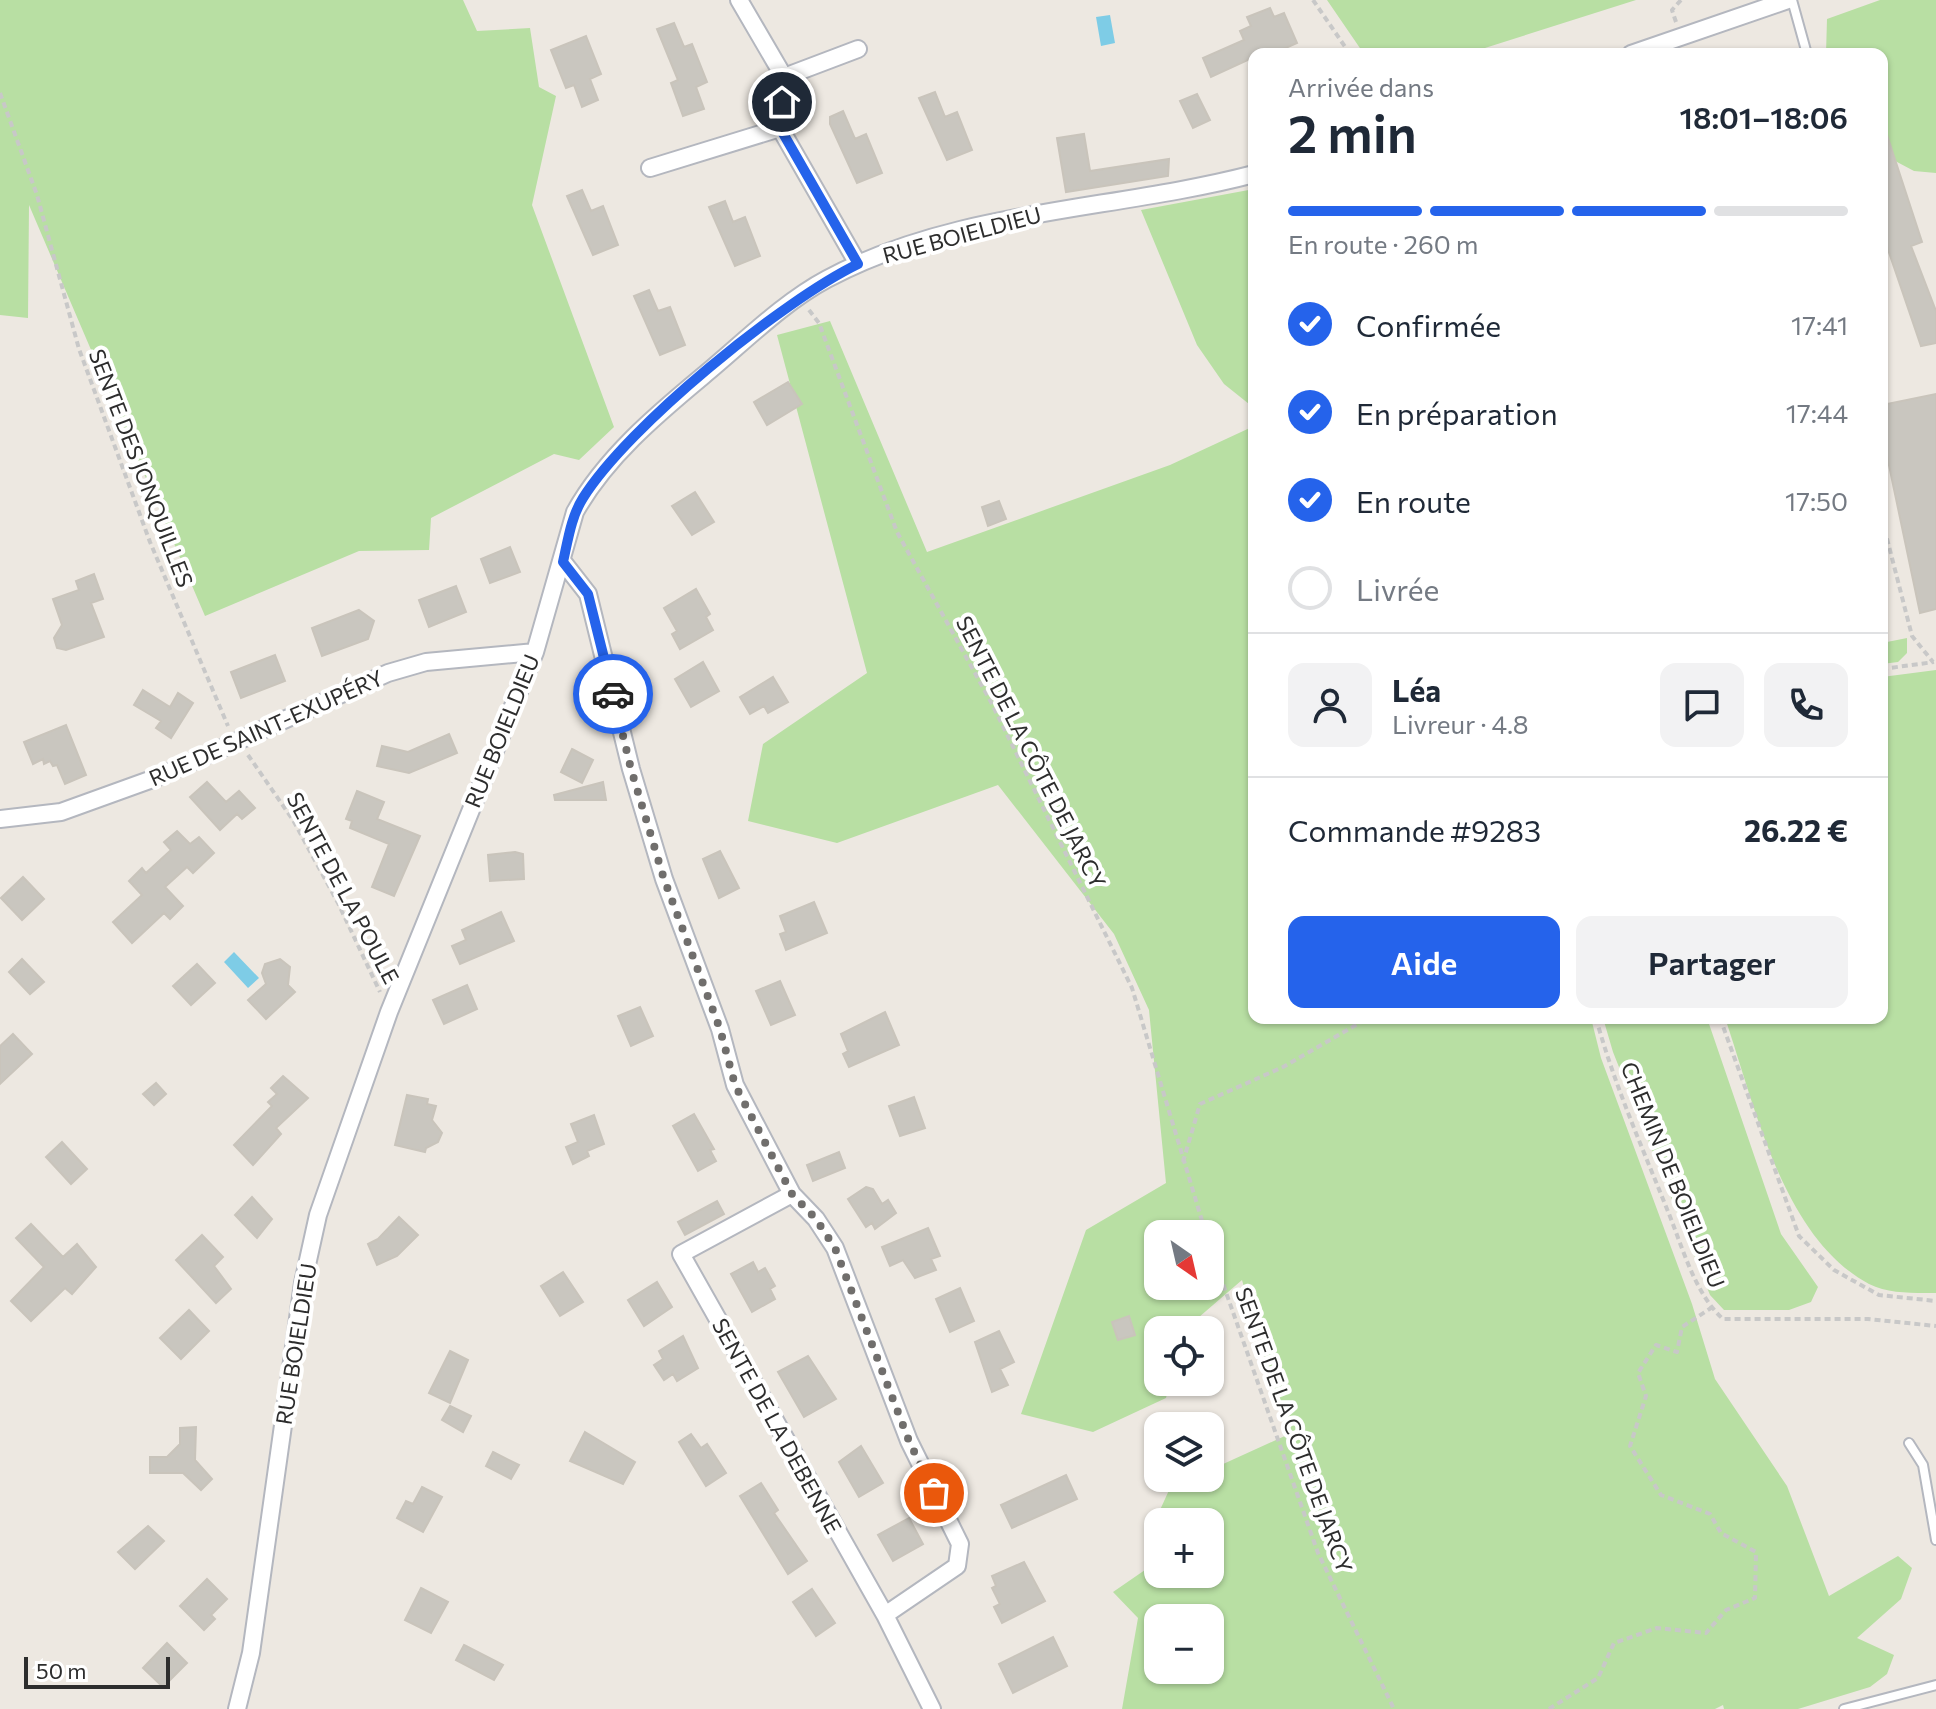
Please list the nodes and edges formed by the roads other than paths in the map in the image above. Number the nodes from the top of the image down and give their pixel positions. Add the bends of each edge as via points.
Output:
1 (739, 0) edge
2 (1790, 0) edge
3 (1649, 48) edge
4 (1805, 48) edge
5 (858, 49) dead end
6 (784, 77) junction
7 (780, 128) junction
8 (650, 168) dead end
9 (1248, 176) edge
10 (858, 264) junction
11 (563, 562) junction
12 (535, 652) junction
13 (0, 819) edge
14 (792, 1194) junction
15 (1909, 1443) dead end
16 (1936, 1540) edge
17 (885, 1615) junction
18 (1936, 1685) edge
19 (239, 1708) edge
20 (932, 1709) edge
21 (1844, 1709) edge

1 - 6 street
2 - 3 street
2 - 4 lane
5 - 6 street
6 - 7 street
7 - 8 street
7 - 10 street
9 - 10 street, RUE BOIELDIEU via 930,239
10 - 11 street, RUE BOIELDIEU via 799,297 665,409 603,471 575,512
11 - 12 street, RUE BOIELDIEU
11 - 14 street via 588,594 639,796 735,1085
12 - 13 street, RUE DE SAINT-EXUPÉRY via 426,662 388,673 236,745 61,812
12 - 19 street, RUE BOIELDIEU via 389,1012 323,1200 309,1256
14 - 17 street via 835,1248 909,1441 960,1544 957,1566
14 - 17 street, SENTE DE LA DEBENNE via 681,1254
15 - 16 lane via 1923,1465
17 - 20 street, SENTE DE LA DEBENNE
18 - 21 lane

